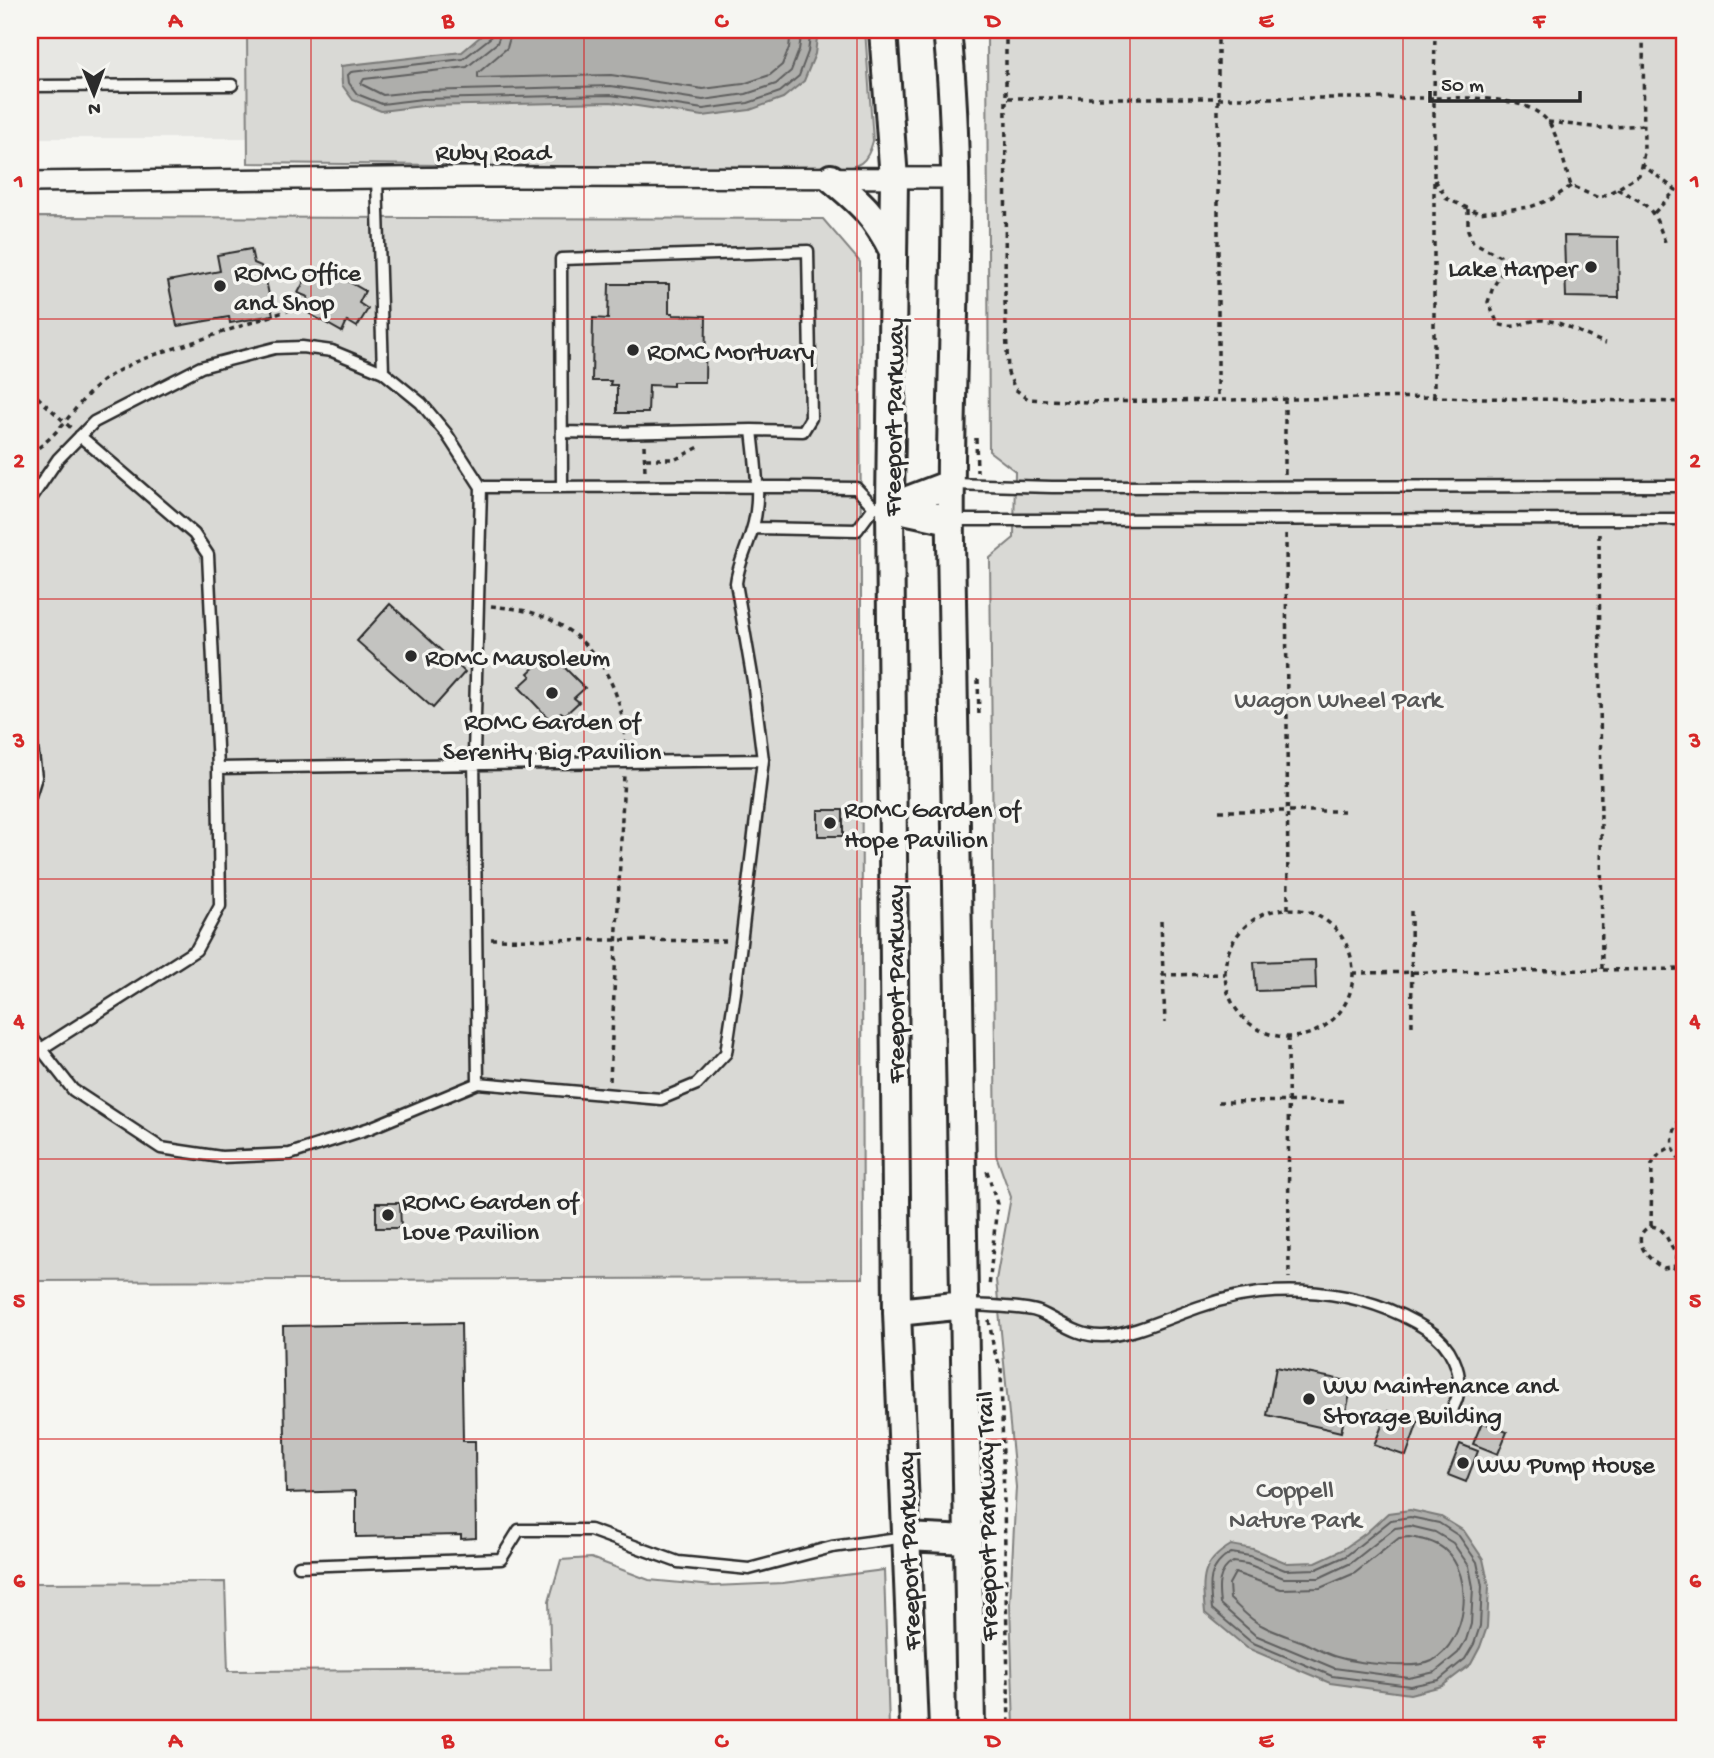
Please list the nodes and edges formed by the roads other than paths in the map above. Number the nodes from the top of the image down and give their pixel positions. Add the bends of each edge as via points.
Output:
1 (883, 30) edge
2 (947, 30) edge
3 (232, 85) dead end
4 (30, 86) edge
5 (956, 177) junction
6 (377, 178) junction
7 (831, 178) junction
8 (894, 179) junction
9 (30, 182) edge
10 (894, 252) junction
11 (383, 372) junction
12 (752, 430) junction
13 (562, 432) junction
14 (80, 436) junction
15 (950, 484) junction
16 (1684, 486) edge
17 (481, 487) junction
18 (562, 487) junction
19 (757, 488) junction
20 (30, 500) edge
21 (882, 507) junction
22 (1684, 519) edge
23 (950, 520) junction
24 (753, 528) junction
25 (30, 732) edge
26 (763, 760) junction
27 (474, 765) junction
28 (218, 768) junction
29 (30, 796) edge
30 (30, 1035) edge
31 (41, 1049) junction
32 (478, 1083) junction
33 (976, 1306) junction
34 (897, 1312) junction
35 (1448, 1418) dead end
36 (906, 1537) junction
37 (968, 1539) junction
38 (299, 1566) dead end
39 (914, 1728) edge
40 (971, 1728) edge

1 - 8 main road, Freeport Parkway
2 - 5 main road
3 - 4 lane
5 - 8 street, Ruby Road
5 - 15 main road
6 - 7 street, Ruby Road
6 - 9 street, Ruby Road
6 - 11 lane
7 - 8 street, Ruby Road
7 - 10 main road via 874,218
8 - 10 main road, Freeport Parkway
10 - 21 main road, Freeport Parkway
11 - 14 lane via 332,351 275,348 201,367 94,422
11 - 17 lane via 421,403
12 - 13 lane
12 - 13 lane via 803,431 811,418 808,251 561,259
12 - 19 lane
13 - 18 lane
14 - 20 lane
14 - 28 lane via 194,534 208,555
15 - 16 lane
15 - 21 main road
15 - 23 main road
17 - 18 lane
17 - 27 lane
18 - 19 lane
19 - 21 lane via 856,488
19 - 24 lane
21 - 23 main road
21 - 24 lane via 857,530
21 - 34 main road, Freeport Parkway
22 - 23 lane
23 - 33 main road
24 - 26 lane via 736,583
25 - 29 lane via 36,777
26 - 27 lane
26 - 32 lane via 726,1052 697,1084 661,1099
27 - 28 lane
27 - 32 lane
28 - 31 lane via 220,906 196,950
30 - 31 lane
31 - 32 lane via 73,1090 162,1148 221,1157 290,1154 370,1128
33 - 34 main road
33 - 35 lane via 1037,1311 1071,1330 1101,1336 1125,1334 1216,1300 1289,1290 1372,1303 1441,1338 1453,1357 1458,1384
33 - 37 main road
34 - 36 main road, Freeport Parkway
36 - 37 main road
36 - 38 lane via 832,1547 749,1569 678,1562 590,1530 519,1530 501,1559
36 - 39 main road, Freeport Parkway
37 - 40 main road

